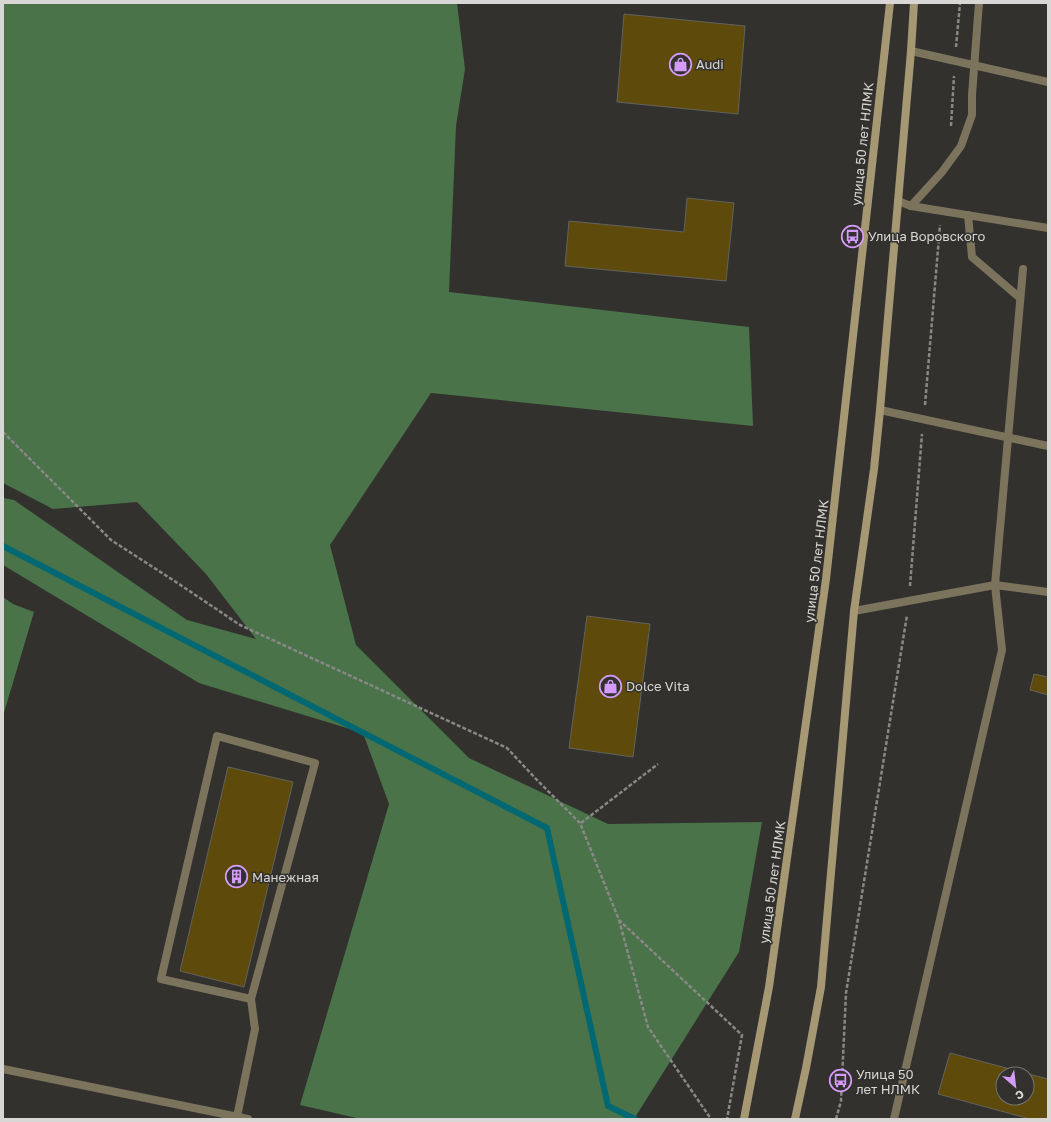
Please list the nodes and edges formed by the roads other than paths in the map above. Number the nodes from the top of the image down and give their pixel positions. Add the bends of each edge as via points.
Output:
1 (890, 3) edge
2 (914, 3) edge
3 (979, 3) edge
4 (911, 51) junction
5 (974, 64) junction
6 (1048, 82) edge
7 (898, 201) junction
8 (911, 206) junction
9 (968, 215) junction
10 (1048, 228) edge
11 (1022, 269) dead end
12 (1020, 298) junction
13 (880, 410) junction
14 (1008, 437) junction
15 (1048, 446) edge
16 (995, 585) junction
17 (1048, 592) edge
18 (854, 610) junction
19 (251, 999) junction
20 (3, 1069) edge
21 (237, 1117) junction
22 (248, 1119) edge
23 (744, 1119) edge
24 (795, 1119) edge
25 (894, 1119) edge

1 - 23 main road, улица 50 лет НЛМК via 826,579 769,987
2 - 4 main road
3 - 5 lane
4 - 5 lane
4 - 7 main road
5 - 6 lane
5 - 8 lane via 972,115 961,146 942,172
7 - 8 lane
7 - 13 main road
8 - 9 lane
9 - 10 lane
9 - 12 lane via 972,257
11 - 12 lane
12 - 14 lane
13 - 14 lane
13 - 18 main road
14 - 15 lane
14 - 16 lane
16 - 17 lane
16 - 18 lane
16 - 25 lane via 1002,650
18 - 24 main road via 821,987
19 - 19 lane via 315,763 217,736 161,979
19 - 21 lane via 256,1030
20 - 21 lane
21 - 22 lane

